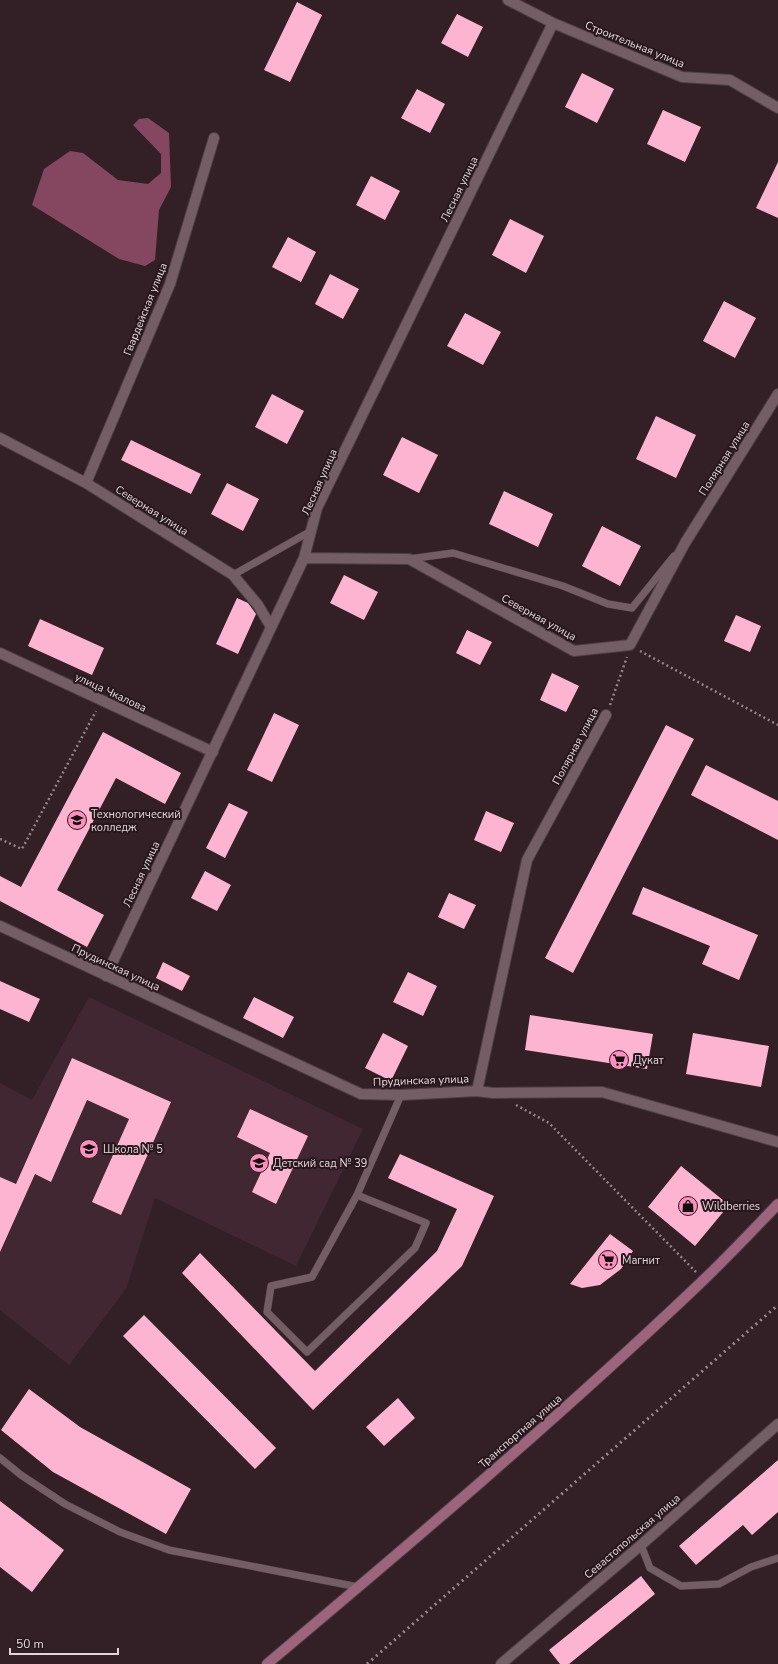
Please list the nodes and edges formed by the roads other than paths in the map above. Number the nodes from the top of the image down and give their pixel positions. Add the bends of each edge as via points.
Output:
1 (508, 0) edge
2 (553, 23) junction
3 (778, 108) edge
4 (214, 138) dead end
5 (778, 394) edge
6 (0, 438) edge
7 (86, 483) junction
8 (311, 531) junction
9 (685, 543) junction
10 (304, 558) junction
11 (409, 559) junction
12 (233, 575) junction
13 (271, 627) junction
14 (630, 645) joint
15 (0, 653) edge
16 (606, 715) road end
17 (212, 752) junction
18 (0, 926) edge
19 (106, 976) junction
20 (477, 1090) junction
21 (401, 1094) junction
22 (778, 1142) edge
23 (357, 1195) junction
24 (778, 1204) edge
25 (778, 1424) edge
26 (0, 1458) edge
27 (641, 1545) junction
28 (778, 1558) edge
29 (358, 1587) junction
30 (267, 1664) edge
31 (500, 1664) edge

1 - 2 street, Строительная улица
2 - 3 street, Строительная улица via 682,77 730,80
2 - 8 street, Лесная улица via 317,508
4 - 7 street, Гвардейская улица via 170,284
5 - 9 street, Полярная улица
6 - 7 street, Северная улица
7 - 12 street, Северная улица
8 - 10 street, Лесная улица
8 - 12 lane
9 - 11 lane via 632,608 608,604 563,586 453,554
9 - 14 street, Полярная улица
10 - 11 street, Северная улица
10 - 13 street, Лесная улица
11 - 14 street, Северная улица via 574,651
12 - 13 street, Северная улица via 258,605
13 - 17 street, Лесная улица
15 - 17 street, улица Чкалова
16 - 20 street, Полярная улица via 527,860
17 - 19 street, Лесная улица
18 - 19 street, Прудинская улица
19 - 21 street, Прудинская улица via 361,1094
20 - 21 street, Прудинская улица
20 - 22 street, Прудинская улица via 493,1093 602,1092
21 - 23 lane
23 - 23 lane via 426,1223 415,1248 307,1352 267,1312 271,1286 312,1277
24 - 29 street, Транспортная улица via 695,1289 563,1409
25 - 27 street, Севастопольская улица
26 - 29 lane via 65,1504 120,1532 169,1550
27 - 28 lane via 650,1568 681,1586 719,1584 750,1567
27 - 31 street, Севастопольская улица
29 - 30 street, Транспортная улица

